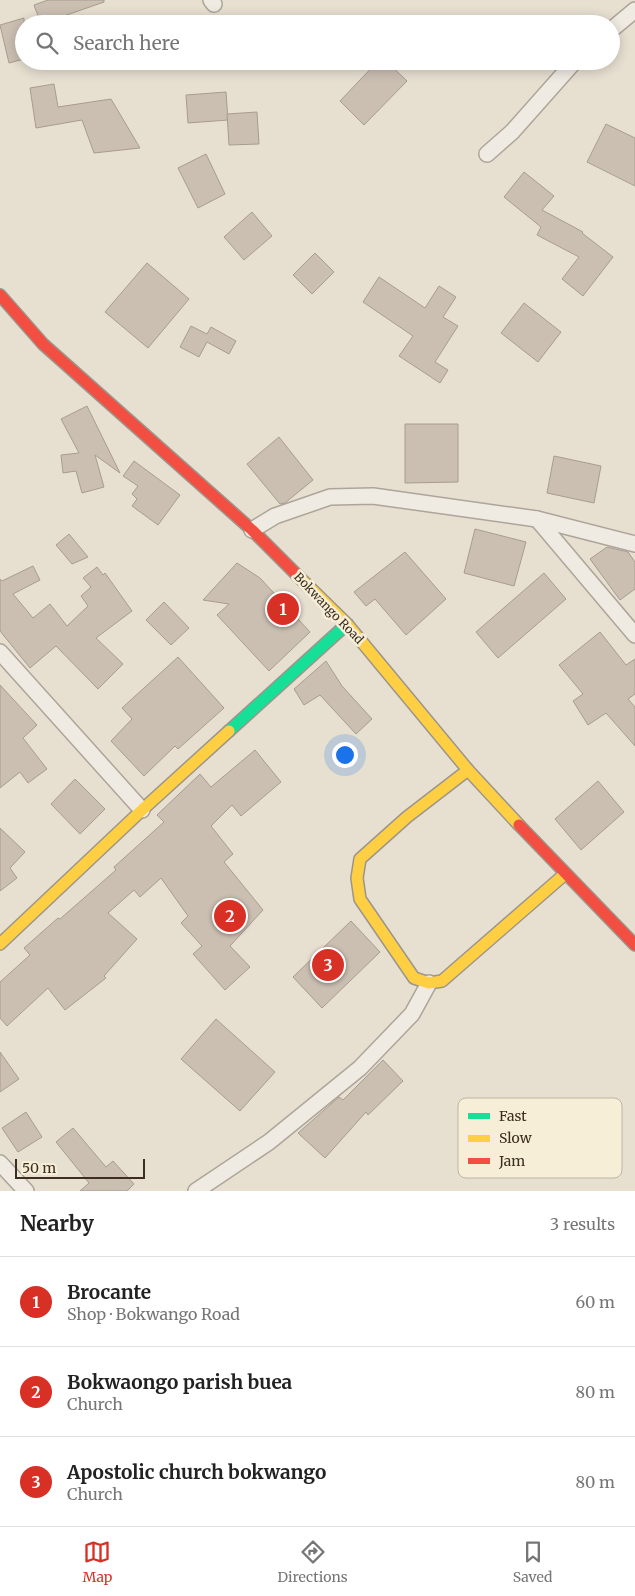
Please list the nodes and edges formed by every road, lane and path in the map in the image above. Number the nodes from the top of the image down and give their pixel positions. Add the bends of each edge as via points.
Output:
1 (635, 10) edge
2 (620, 22) edge
3 (567, 70) edge
4 (487, 154) dead end
5 (0, 295) edge
6 (537, 520) junction
7 (252, 530) junction
8 (635, 544) edge
9 (347, 624) junction
10 (635, 635) edge
11 (3, 662) edge
12 (468, 770) junction
13 (142, 810) junction
14 (565, 874) junction
15 (0, 944) edge
16 (635, 945) edge
17 (429, 983) junction
18 (0, 1163) edge
19 (26, 1191) edge
20 (196, 1191) edge

1 - 2 street
3 - 4 street via 512,132
5 - 7 street, Bokwango Road via 42,344
6 - 7 street via 373,496 330,497 275,516
6 - 8 street
6 - 10 street
7 - 9 street, Bokwango Road
9 - 12 street, Bokwango Road
9 - 13 street
11 - 13 street
12 - 14 street, Bokwango Road
12 - 17 street via 407,817 360,859 357,878 360,899 414,978
13 - 15 street
14 - 16 street, Bokwango Road
14 - 17 street via 442,981
17 - 20 street via 412,1014 360,1068 269,1142
18 - 19 street

